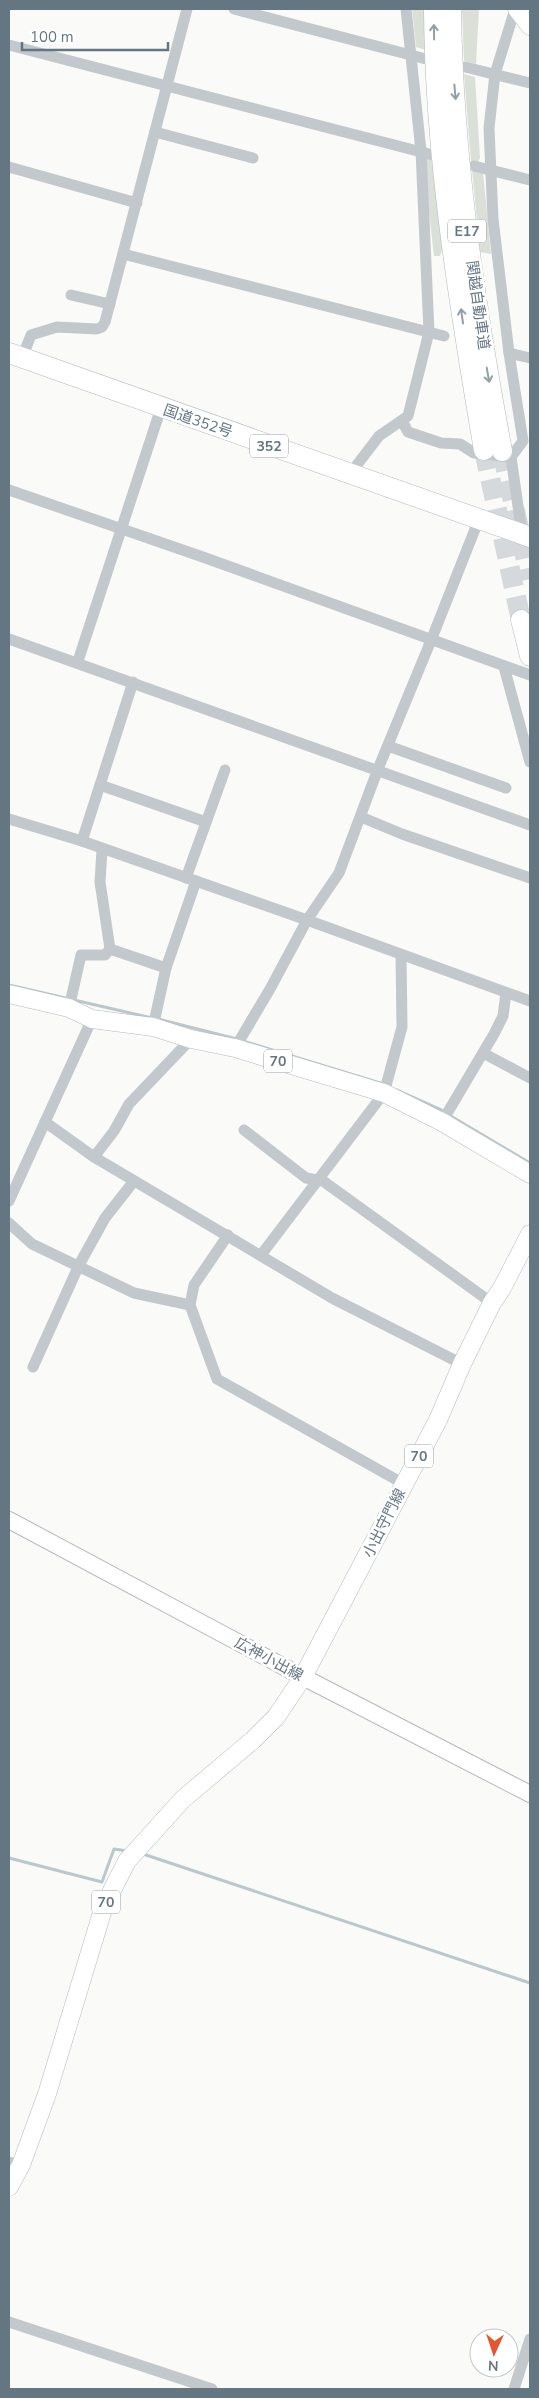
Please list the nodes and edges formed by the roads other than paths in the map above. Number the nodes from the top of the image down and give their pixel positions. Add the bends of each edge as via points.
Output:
1 (186, 9) edge
2 (234, 9) edge
3 (406, 9) edge
4 (434, 9) edge
5 (451, 9) edge
6 (516, 9) edge
7 (530, 26) edge
8 (9, 45) edge
9 (409, 54) junction
10 (426, 59) dead end
11 (465, 67) dead end
12 (495, 74) junction
13 (530, 83) edge
14 (167, 87) junction
15 (155, 132) junction
16 (420, 151) junction
17 (434, 155) dead end
18 (253, 158) dead end
19 (474, 166) dead end
20 (9, 167) edge
21 (492, 170) junction
22 (530, 180) edge
23 (137, 203) junction
24 (123, 254) junction
25 (71, 295) dead end
26 (110, 304) junction
27 (429, 332) junction
28 (444, 336) dead end
29 (509, 353) junction
30 (15, 356) edge
31 (530, 358) edge
32 (161, 408) junction
33 (402, 421) junction
34 (499, 453) junction
35 (350, 474) junction
36 (9, 490) edge
37 (479, 519) junction
38 (122, 528) junction
39 (526, 535) edge
40 (521, 620) tunnel mouth
41 (432, 638) junction
42 (9, 639) edge
43 (530, 656) edge
44 (78, 662) junction
45 (504, 667) junction
46 (530, 676) edge
47 (133, 682) junction
48 (388, 746) junction
49 (530, 762) edge
50 (378, 769) junction
51 (225, 770) dead end
52 (100, 785) junction
53 (506, 788) dead end
54 (361, 816) junction
55 (9, 819) edge
56 (206, 822) junction
57 (530, 825) edge
58 (82, 842) junction
59 (102, 850) junction
60 (530, 878) edge
61 (191, 880) junction
62 (307, 920) junction
63 (110, 949) junction
64 (400, 955) junction
65 (166, 968) junction
66 (506, 993) junction
67 (9, 994) edge
68 (530, 1001) edge
69 (69, 1008) junction
70 (92, 1019) junction
71 (153, 1026) junction
72 (191, 1039) junction
73 (234, 1048) junction
74 (483, 1053) junction
75 (530, 1078) edge
76 (384, 1093) junction
77 (45, 1122) junction
78 (442, 1122) junction
79 (244, 1130) dead end
80 (94, 1157) junction
81 (530, 1174) edge
82 (316, 1180) junction
83 (134, 1181) junction
84 (9, 1202) edge
85 (9, 1222) edge
86 (530, 1234) edge
87 (228, 1235) junction
88 (261, 1254) junction
89 (79, 1266) junction
90 (492, 1302) junction
91 (190, 1305) junction
92 (462, 1364) junction
93 (33, 1367) dead end
94 (404, 1484) junction
95 (9, 1520) edge
96 (303, 1677) junction
97 (530, 1794) edge
98 (15, 2164) edge
99 (9, 2187) edge
100 (9, 2322) edge
101 (530, 2339) edge
102 (212, 2389) edge
103 (514, 2389) edge

1 - 14 street
2 - 9 street
3 - 9 street
34 -> 4 highway, 関越自動車道 / E17 via 447,210 434,48
5 -> 34 highway, 関越自動車道 / E17 via 464,207
6 - 7 main road
6 - 12 street
8 - 14 street
9 - 10 street
9 - 16 street
11 - 12 street
12 - 13 street
12 - 21 street via 489,128
14 - 15 street
14 - 16 street
15 - 18 street
15 - 23 street
16 - 17 street
16 - 27 street
19 - 21 street
20 - 23 street
21 - 22 street
21 - 29 street via 493,219
23 - 24 street
24 - 26 street
24 - 27 street
25 - 26 street
26 - 30 street via 102,327 57,327 31,336
27 - 28 street
27 - 33 street via 408,416
29 - 31 street
29 - 34 street via 523,441
30 - 32 highway, 国道352号 / 352
32 - 35 highway, 国道352号 / 352
32 - 38 street
33 - 34 street via 408,432 441,443 460,444 474,453
33 - 35 street via 379,436
34 - 39 street
35 - 37 highway, 国道352号 / 352
36 - 38 street
37 - 39 highway, 国道352号 / 352
37 - 41 street
38 - 41 street
38 - 44 street
40 - 43 highway
41 - 45 street
41 - 48 street
42 - 44 street
44 - 47 street
45 - 46 street
45 - 49 street
47 - 50 street
47 - 52 street
48 - 50 street
48 - 53 street
50 - 54 street
50 - 57 street
51 - 56 street
52 - 56 street
52 - 58 street
54 - 60 street
54 - 62 street via 339,873
55 - 58 street
56 - 61 street
58 - 59 street
59 - 61 street
59 - 63 street via 100,882
61 - 62 street
61 - 65 street
62 - 64 street
62 - 73 street
63 - 65 street
63 - 69 street via 105,955 81,955
64 - 66 street via 455,972
64 - 76 street via 402,1027
65 - 71 street
66 - 68 street
66 - 74 street via 503,1016
67 - 69 main road, 70
69 - 70 main road, 70
70 - 71 main road, 70
70 - 77 street
71 - 72 main road, 70
72 - 73 main road, 70
72 - 80 street via 129,1104 114,1132
73 - 76 main road, 70
74 - 75 street
74 - 78 street
76 - 78 main road, 70
76 - 82 street
77 - 80 street
77 - 84 street
78 - 81 main road, 70
79 - 82 street via 306,1178
80 - 83 street
82 - 88 street
82 - 90 street via 323,1181
83 - 87 street
83 - 89 street via 105,1218
85 - 89 street via 32,1244
86 - 90 main road, 小出守門線 / 70
87 - 88 street
87 - 91 street via 194,1284
88 - 92 street via 332,1298
89 - 91 street via 134,1293
89 - 93 street
90 - 92 main road, 小出守門線 / 70
91 - 94 street via 217,1379
92 - 94 main road, 小出守門線 / 70 via 438,1420
94 - 96 main road, 小出守門線 / 70
95 - 96 main road, 広神小出線
96 - 97 main road, 広神小出線
96 - 98 main road, 70 via 276,1717 183,1799 127,1861 117,1877 104,1906 47,2094
98 - 99 main road, 70
100 - 102 street
101 - 103 street

